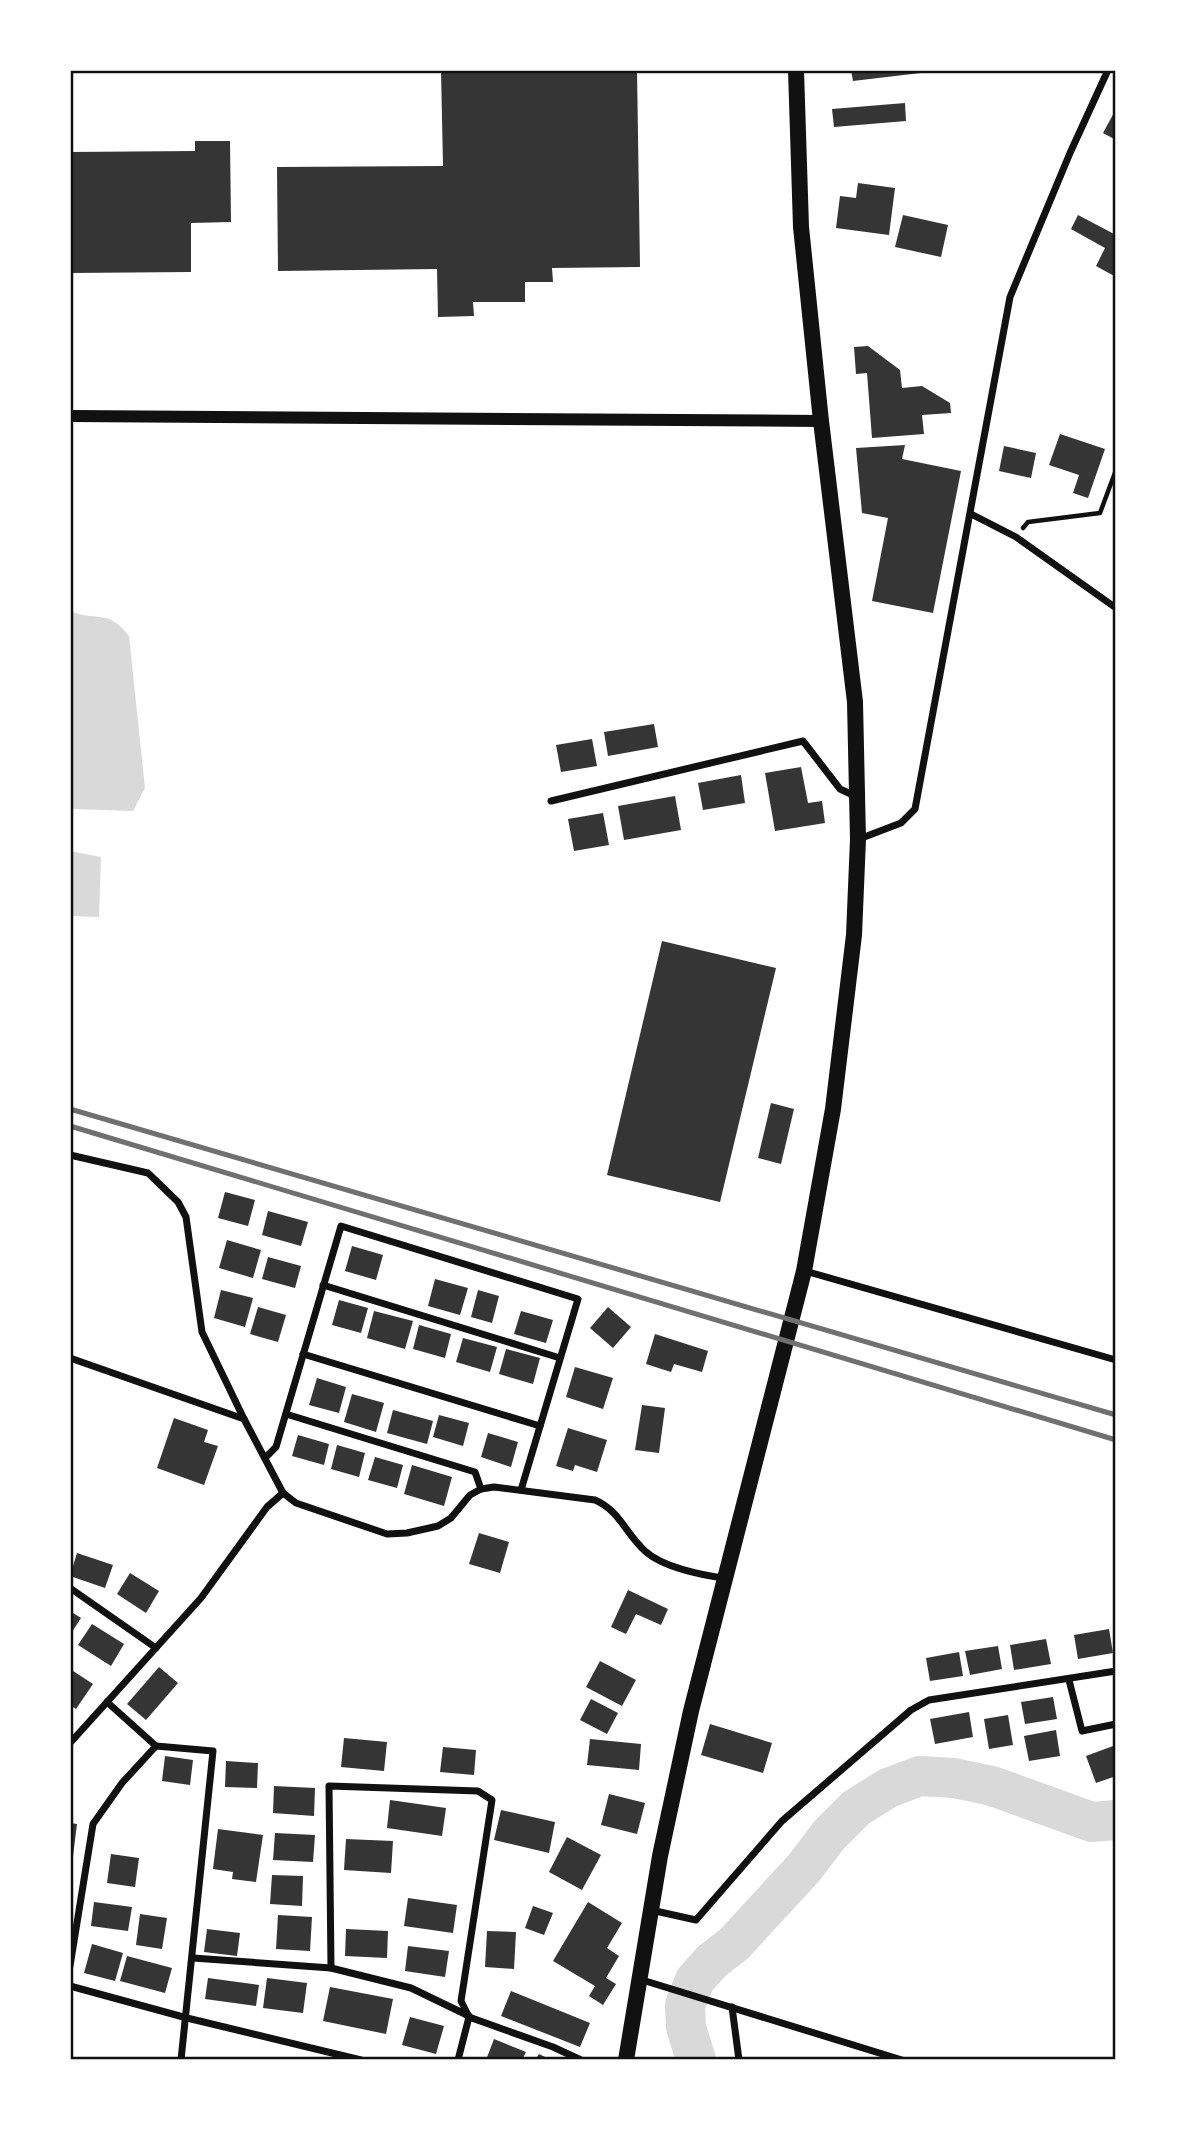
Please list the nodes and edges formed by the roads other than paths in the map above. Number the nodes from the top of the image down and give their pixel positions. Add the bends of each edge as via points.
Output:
1 (796, 70) edge
2 (1108, 70) edge
3 (70, 416) edge
4 (821, 421) junction
5 (971, 514) junction
6 (1116, 608) edge
7 (857, 797) junction
8 (551, 801) dead end
9 (858, 839) junction
10 (70, 1155) edge
11 (804, 1271) junction
12 (323, 1285) junction
13 (303, 1354) junction
14 (70, 1358) edge
15 (560, 1358) junction
16 (1116, 1360) edge
17 (286, 1414) junction
18 (244, 1419) junction
19 (540, 1426) junction
20 (265, 1458) junction
21 (481, 1489) junction
22 (521, 1490) junction
23 (284, 1493) junction
24 (724, 1578) junction
25 (70, 1588) edge
26 (156, 1648) junction
27 (1116, 1671) edge
28 (1069, 1680) junction
29 (107, 1702) junction
30 (1116, 1724) edge
31 (70, 1743) edge
32 (156, 1746) junction
33 (650, 1910) junction
34 (193, 1958) junction
35 (70, 1965) edge
36 (331, 1968) junction
37 (638, 1978) junction
38 (70, 1986) edge
39 (732, 2007) junction
40 (469, 2017) junction
41 (187, 2018) junction
42 (181, 2060) edge
43 (360, 2060) edge
44 (458, 2060) edge
45 (581, 2060) edge
46 (626, 2060) edge
47 (740, 2060) edge
48 (902, 2060) edge

1 - 4 main road via 801,227
2 - 5 street via 1010,297
3 - 4 street
4 - 7 main road via 855,702
5 - 6 street via 1016,537
5 - 9 street via 915,809 901,823
7 - 8 street via 840,789 803,741
7 - 9 main road
9 - 11 main road via 854,936 835,1096
10 - 18 street via 148,1173 178,1202 186,1217 202,1332
11 - 16 street
11 - 24 main road
12 - 13 street
12 - 15 street
12 - 15 street via 341,1226 578,1299
13 - 17 street
13 - 19 street
14 - 18 street
15 - 19 street
17 - 20 street via 276,1447
17 - 21 street via 475,1472
18 - 20 street
19 - 22 street
20 - 23 street
21 - 22 street
21 - 23 street via 438,1526 387,1534 296,1503
22 - 24 street via 595,1500 606,1505 654,1558
23 - 26 street via 267,1507 201,1598
24 - 33 main road
25 - 26 street
26 - 29 street
27 - 28 street
28 - 30 street via 1082,1731
28 - 33 street via 929,1700 911,1710 782,1821 696,1920
29 - 31 street
29 - 32 street
32 - 34 street via 213,1751
32 - 35 street via 93,1824
33 - 37 main road
34 - 36 street
34 - 41 street
36 - 40 street via 411,1988
36 - 40 street via 329,1786 478,1791 492,1800 461,2001
37 - 39 street
37 - 46 main road
38 - 41 street
39 - 47 street
39 - 48 street
40 - 44 street
40 - 45 street
41 - 42 street
41 - 43 street

